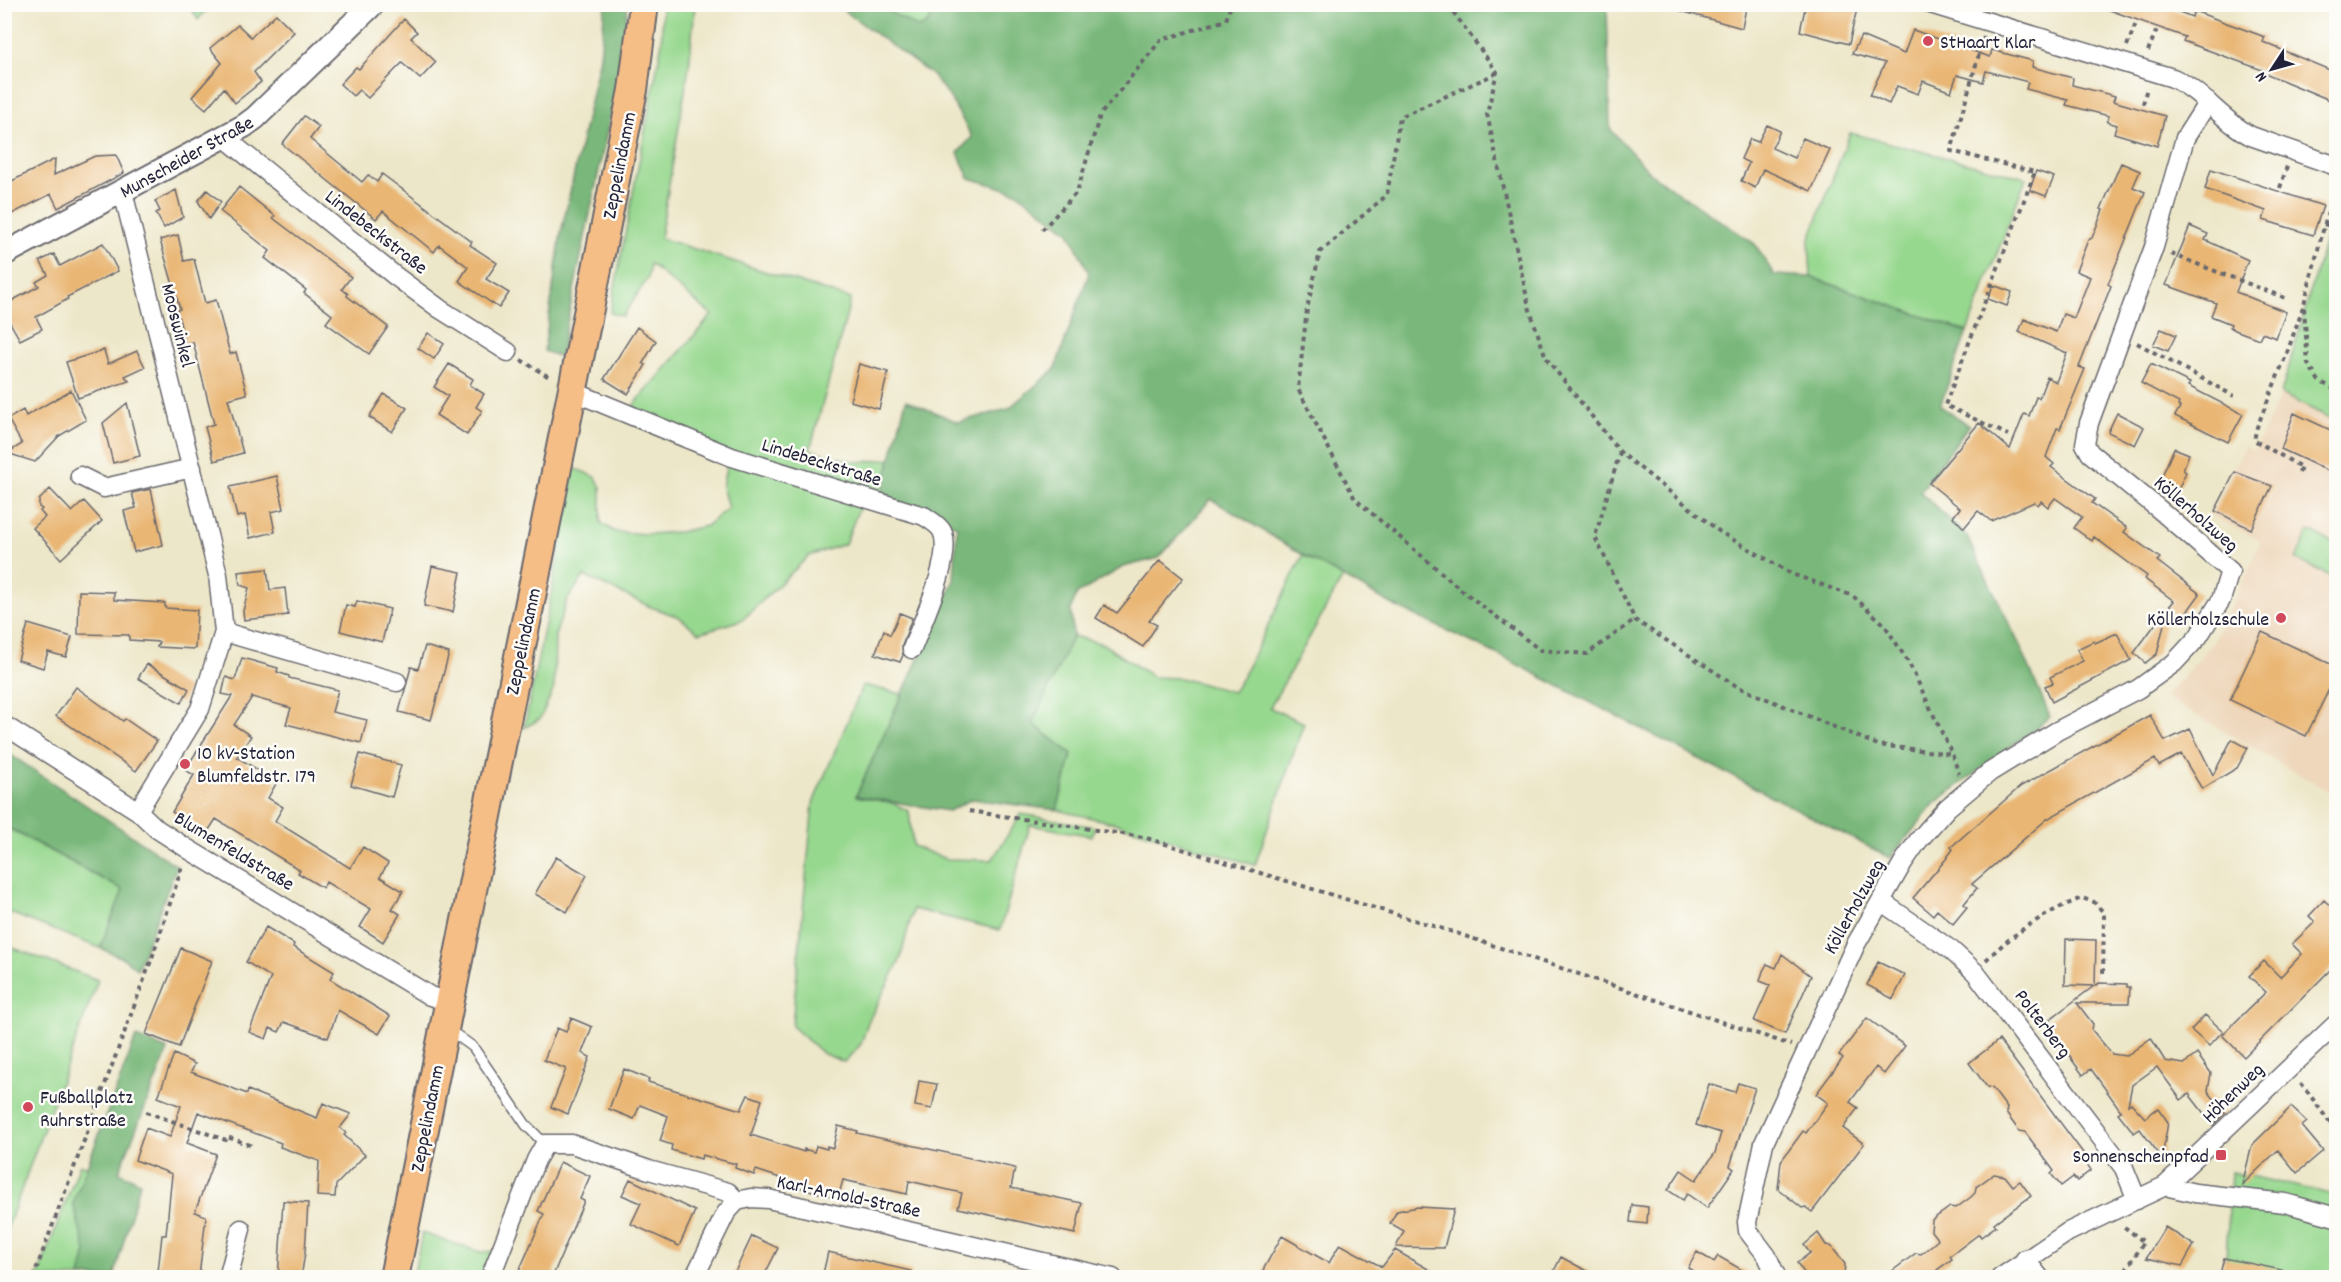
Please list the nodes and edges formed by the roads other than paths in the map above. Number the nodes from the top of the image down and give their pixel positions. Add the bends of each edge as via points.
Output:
1 (373, 4) edge
2 (644, 4) edge
3 (1930, 4) edge
4 (2208, 102) junction
5 (224, 137) junction
6 (2337, 166) edge
7 (123, 192) junction
8 (4, 254) edge
9 (508, 352) road end
10 (572, 391) junction
11 (192, 468) junction
12 (80, 476) dead end
13 (224, 632) junction
14 (912, 649) dead end
15 (397, 682) dead end
16 (4, 725) edge
17 (138, 811) junction
18 (1882, 902) junction
19 (446, 1014) junction
20 (2337, 1024) edge
21 (545, 1144) junction
22 (2165, 1186) junction
23 (2137, 1200) junction
24 (737, 1201) junction
25 (2337, 1217) edge
26 (241, 1229) dead end
27 (2025, 1259) junction
28 (228, 1278) edge
29 (394, 1278) edge
30 (490, 1278) edge
31 (694, 1278) edge
32 (1113, 1278) edge
33 (1777, 1278) edge
34 (2000, 1278) edge
35 (2040, 1278) edge

1 - 5 street, Munscheider Straße via 255,118
2 - 10 main road, Zeppelindamm via 633,90
3 - 4 street via 2178,81
4 - 6 street via 2230,123 2252,136
4 - 18 street, Köllerholzweg via 2185,138 2154,247 2089,423 2085,446 2230,571 2226,590 2198,637 2170,667 2138,689 2015,755 1965,791 1918,841
5 - 7 street, Munscheider Straße
5 - 9 street, Lindebeckstraße via 393,275
7 - 8 street, Munscheider Straße
7 - 11 street, Mooswinkel
10 - 14 street, Lindebeckstraße via 732,457 924,516 941,529 946,544 942,568
10 - 19 main road, Zeppelindamm
11 - 12 street via 104,488
11 - 13 street, Mooswinkel via 218,575
13 - 15 street
13 - 17 street, Mooswinkel via 200,709
16 - 17 street, Blumenfeldstraße
17 - 19 street, Blumenfeldstraße via 188,849 430,996
18 - 23 street, Polterberg via 1951,950 1975,972 2124,1168
18 - 33 street, Köllerholzweg via 1856,944 1764,1143 1747,1222 1748,1231
19 - 21 lane via 526,1125
19 - 29 main road, Zeppelindamm
20 - 22 street, Höhenweg
21 - 24 street via 572,1144 728,1192
21 - 30 street
22 - 23 street, Höhenweg
22 - 25 street via 2286,1203
23 - 27 street, Höhenweg via 2068,1232
24 - 31 street via 726,1213
24 - 32 street, Karl-Arnold-Straße via 768,1199
26 - 28 street
27 - 34 street, Höhenweg
27 - 35 street

